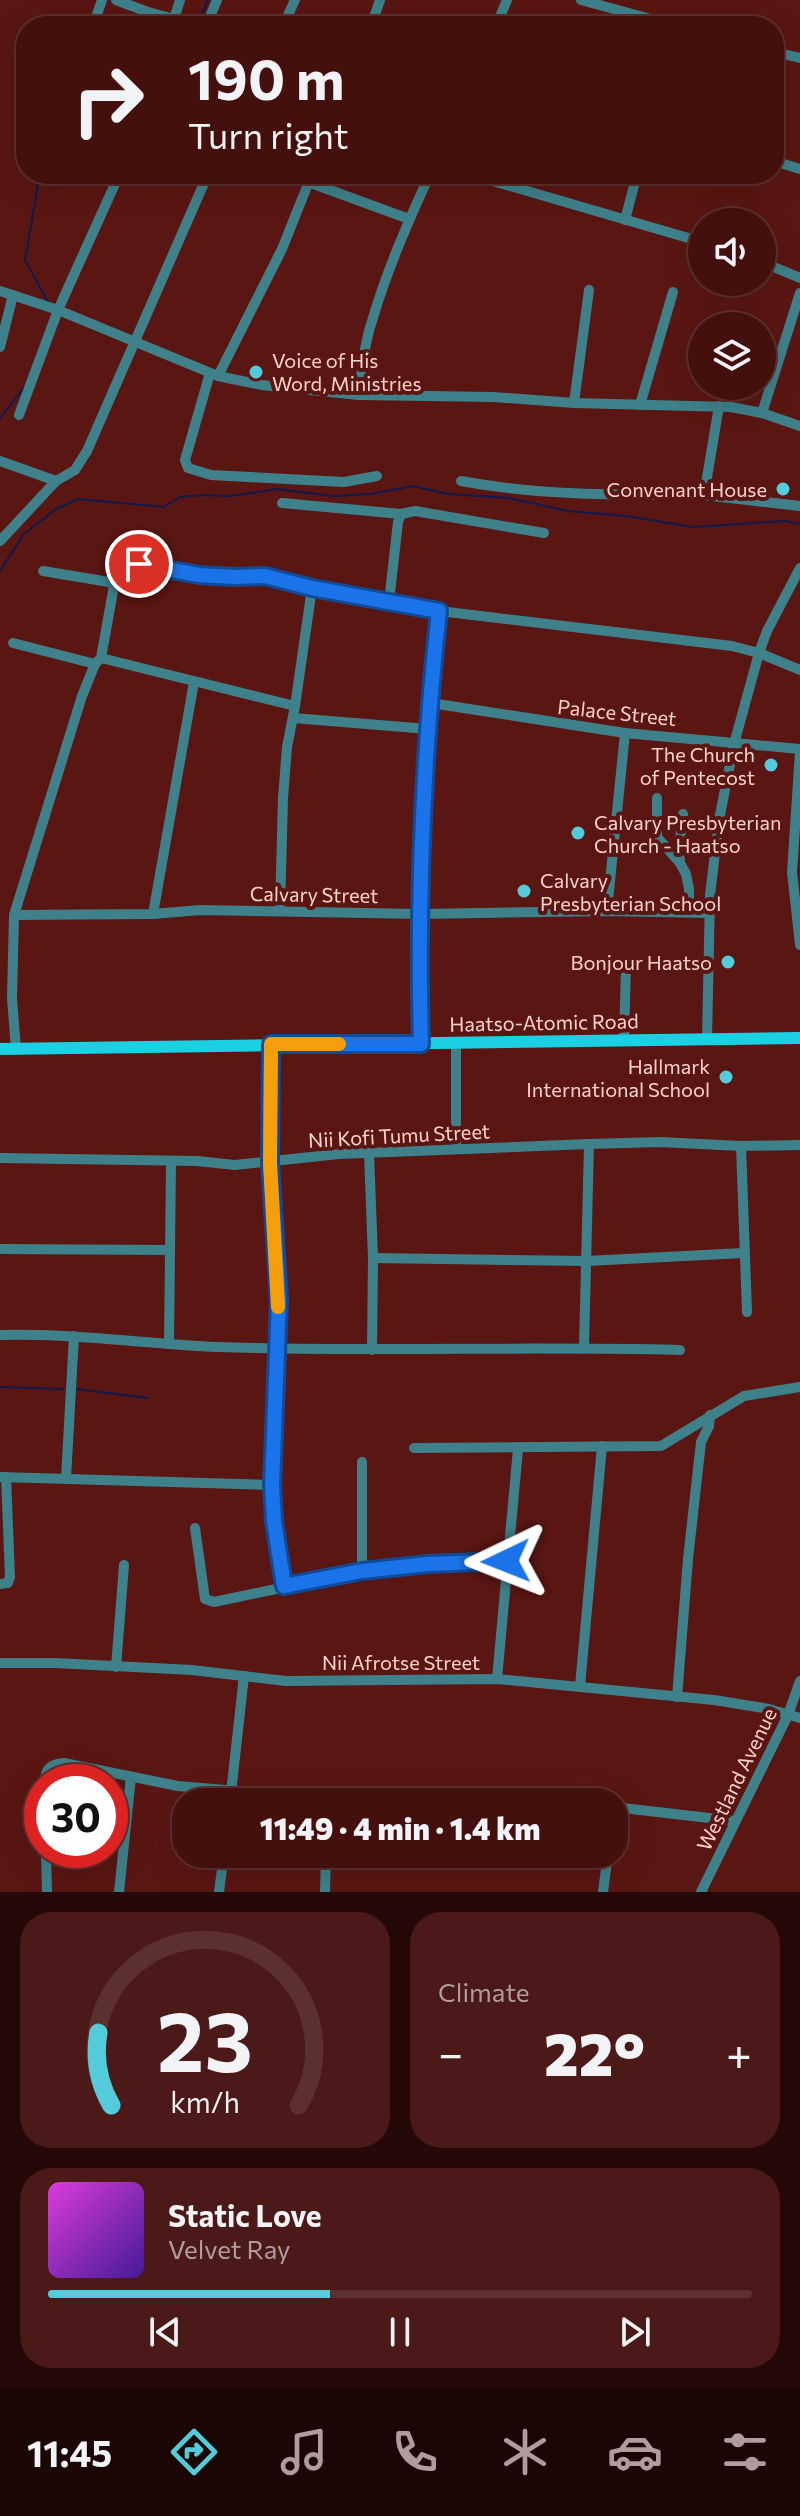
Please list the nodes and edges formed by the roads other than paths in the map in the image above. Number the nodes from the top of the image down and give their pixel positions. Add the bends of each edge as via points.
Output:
1 (116, 0) edge
2 (581, 0) edge
3 (165, 16) edge
4 (639, 16) edge
5 (115, 184) edge
6 (204, 184) edge
7 (308, 184) edge
8 (324, 184) edge
9 (425, 184) edge
10 (503, 184) edge
11 (634, 184) edge
12 (409, 219) junction
13 (625, 220) junction
14 (688, 238) edge
15 (776, 268) edge
16 (800, 278) edge
17 (589, 290) dead end
18 (0, 291) edge
19 (673, 292) dead end
20 (800, 293) edge
21 (13, 295) junction
22 (58, 310) junction
23 (135, 341) junction
24 (0, 347) edge
25 (214, 375) junction
26 (359, 395) junction
27 (574, 403) junction
28 (640, 405) junction
29 (719, 406) junction
30 (762, 413) junction
31 (19, 415) dead end
32 (800, 426) edge
33 (0, 461) edge
34 (377, 476) dead end
35 (56, 481) junction
36 (461, 481) dead end
37 (704, 495) junction
38 (282, 503) dead end
39 (800, 506) edge
40 (401, 514) junction
41 (544, 533) dead end
42 (0, 541) edge
43 (800, 568) edge
44 (43, 571) dead end
45 (115, 583) junction
46 (312, 588) junction
47 (389, 602) junction
48 (439, 611) junction
49 (13, 643) dead end
50 (759, 653) junction
51 (98, 661) junction
52 (800, 670) edge
53 (194, 682) junction
54 (431, 703) junction
55 (294, 712) junction
56 (428, 729) junction
57 (625, 733) junction
58 (734, 744) junction
59 (800, 750) edge
60 (657, 798) dead end
61 (683, 814) dead end
62 (680, 863) junction
63 (797, 902) edge
64 (280, 910) junction
65 (607, 911) junction
66 (689, 912) junction
67 (709, 913) junction
68 (153, 914) junction
69 (420, 914) junction
70 (14, 915) junction
71 (800, 945) edge
72 (626, 965) dead end
73 (800, 1038) edge
74 (707, 1039) junction
75 (624, 1041) junction
76 (271, 1044) junction
77 (421, 1044) junction
78 (456, 1044) junction
79 (0, 1049) edge
80 (16, 1049) junction
81 (589, 1144) junction
82 (800, 1145) edge
83 (741, 1146) junction
84 (456, 1149) junction
85 (369, 1153) junction
86 (0, 1158) edge
87 (171, 1162) junction
88 (270, 1163) junction
89 (0, 1249) edge
90 (170, 1250) junction
91 (743, 1253) junction
92 (373, 1258) junction
93 (587, 1261) junction
94 (747, 1312) dead end
95 (0, 1335) edge
96 (74, 1336) junction
97 (169, 1344) junction
98 (584, 1347) junction
99 (276, 1348) junction
100 (372, 1350) junction
101 (680, 1350) dead end
102 (800, 1387) edge
103 (710, 1415) junction
104 (684, 1433) junction
105 (701, 1442) junction
106 (602, 1446) junction
107 (414, 1448) dead end
108 (518, 1449) junction
109 (362, 1462) dead end
110 (3, 1477) edge
111 (66, 1478) junction
112 (272, 1485) junction
113 (195, 1528) dead end
114 (506, 1561) junction
115 (124, 1565) dead end
116 (362, 1571) junction
117 (0, 1584) edge
118 (284, 1586) junction
119 (0, 1663) edge
120 (116, 1667) junction
121 (244, 1676) junction
122 (497, 1679) junction
123 (800, 1681) edge
124 (580, 1686) junction
125 (677, 1697) junction
126 (788, 1715) junction
127 (800, 1718) edge
128 (128, 1776) edge
129 (131, 1777) junction
130 (188, 1788) edge
131 (232, 1788) edge
132 (628, 1809) edge
133 (735, 1821) junction
134 (46, 1868) edge
135 (222, 1868) edge
136 (326, 1868) edge
137 (606, 1868) edge
138 (47, 1892) edge
139 (119, 1892) edge
140 (219, 1892) edge
141 (325, 1892) edge
142 (603, 1892) edge
143 (701, 1892) edge

1 - 3 street
2 - 4 street
5 - 22 street
6 - 23 street
7 - 25 street via 282,249
8 - 12 street
9 - 12 street
10 - 13 street
11 - 13 street
12 - 26 street via 371,321
13 - 14 street
15 - 16 street
17 - 27 street
18 - 21 street
19 - 28 street
20 - 30 street
21 - 22 street
21 - 24 street
22 - 23 street
22 - 31 street
23 - 25 street
23 - 35 street via 87,451 75,470
25 - 26 street
25 - 34 street via 185,460 188,468 211,475 344,482
26 - 27 street
27 - 28 street
28 - 29 street
29 - 30 street
29 - 37 street
30 - 32 street
33 - 35 street
35 - 42 street
36 - 37 street via 526,492
37 - 39 street
38 - 40 street
40 - 41 street via 415,511
40 - 47 street
43 - 50 street
44 - 45 street
45 - 46 street via 120,569 132,564 199,575 265,576
45 - 51 street
46 - 47 street
46 - 55 street
47 - 48 street
48 - 50 street
48 - 54 street
49 - 51 street
50 - 52 street
50 - 58 street
51 - 53 street
51 - 70 street via 82,696
53 - 55 street
53 - 68 street
54 - 56 street
54 - 57 street, Palace Street
55 - 56 street
55 - 64 street via 283,798
56 - 69 street
57 - 58 street, Palace Street
57 - 65 street
58 - 59 street, Palace Street
58 - 67 street
59 - 63 street via 792,843
60 - 62 street via 657,837
61 - 62 street
62 - 66 street via 689,889
63 - 71 street
64 - 68 street, Calvary Street
64 - 69 street, Calvary Street
65 - 66 street, Calvary Street
65 - 69 street, Calvary Street
66 - 67 street, Calvary Street
67 - 74 street
68 - 70 street, Calvary Street
69 - 77 street
70 - 80 street
72 - 75 street
73 - 74 main road, Haatso-Atomic Road
74 - 75 main road, Haatso-Atomic Road
75 - 78 main road, Haatso-Atomic Road
76 - 77 main road, Haatso-Atomic Road
76 - 80 main road, Haatso-Atomic Road
76 - 88 street
77 - 78 main road, Haatso-Atomic Road
78 - 84 street
79 - 80 main road, Haatso-Atomic Road
81 - 83 street, Nii Kofi Tumu Street
81 - 84 street, Nii Kofi Tumu Street
81 - 93 street
82 - 83 street, Nii Kofi Tumu Street
83 - 91 street
84 - 85 street, Nii Kofi Tumu Street
85 - 88 street, Nii Kofi Tumu Street
85 - 92 street
86 - 87 street, Nii Kofi Tumu Street
87 - 88 street, Nii Kofi Tumu Street
87 - 90 street
88 - 99 street via 279,1300
89 - 90 street
90 - 97 street
91 - 93 street
91 - 94 street
92 - 93 street
92 - 100 street
93 - 98 street
95 - 96 street
96 - 97 street
96 - 111 street
97 - 99 street
98 - 100 street
98 - 101 street
99 - 100 street
99 - 112 street
102 - 103 street via 744,1396
103 - 104 street
103 - 105 street
104 - 105 street
104 - 106 street via 661,1446
105 - 125 street
106 - 108 street
106 - 124 street
107 - 108 street
108 - 114 street
109 - 116 street
110 - 111 street
110 - 117 street via 10,1577
111 - 112 street
112 - 118 street
113 - 118 street via 208,1602
114 - 116 street
114 - 122 street
115 - 120 street
116 - 118 street
119 - 120 street, Nii Afrotse Street
120 - 121 street, Nii Afrotse Street
121 - 122 street, Nii Afrotse Street via 286,1681
121 - 131 street
122 - 124 street, Nii Afrotse Street
123 - 126 street, Westland Avenue
124 - 125 street, Nii Afrotse Street
125 - 126 street, Nii Afrotse Street
126 - 127 street, Nii Afrotse Street
126 - 133 street, Westland Avenue
128 - 129 street
129 - 130 street
129 - 139 street
132 - 133 street
133 - 143 street, Westland Avenue
134 - 138 street
135 - 140 street
136 - 141 street
137 - 142 street

